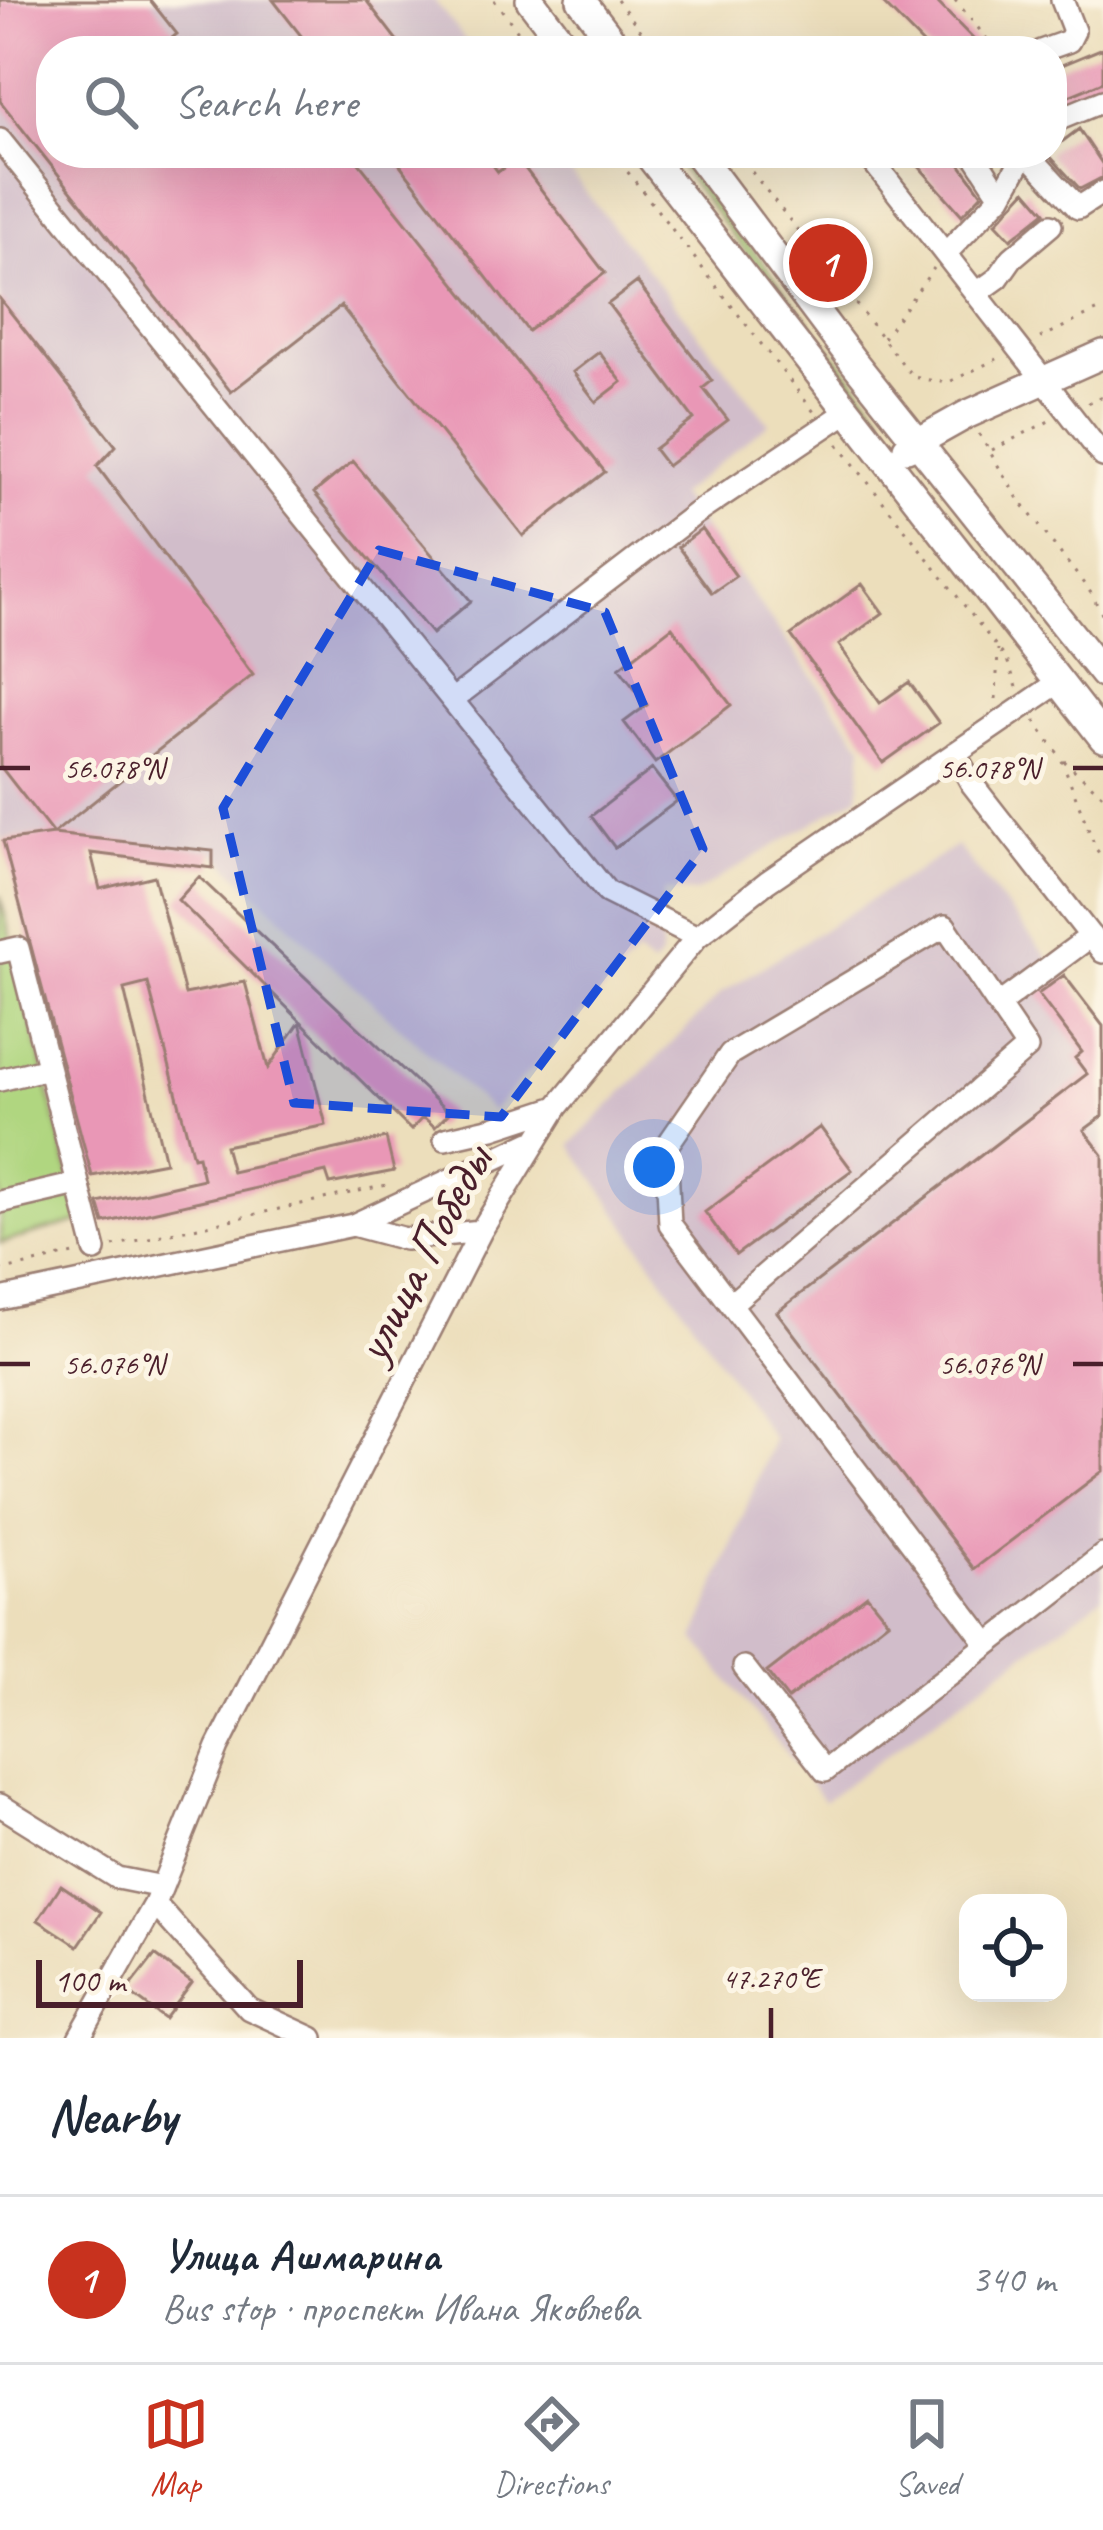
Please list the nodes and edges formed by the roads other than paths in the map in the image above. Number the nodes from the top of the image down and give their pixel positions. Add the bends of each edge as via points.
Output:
1 (530, 0) edge
2 (581, 0) edge
3 (1062, 0) edge
4 (558, 36) edge
5 (609, 36) edge
6 (1067, 41) edge
7 (1099, 111) edge
8 (1067, 118) edge
9 (0, 140) edge
10 (658, 168) edge
11 (708, 168) edge
12 (878, 168) edge
13 (983, 168) edge
14 (1017, 168) edge
15 (1040, 168) edge
16 (1103, 192) edge
17 (1001, 196) junction
18 (1051, 225) dead end
19 (946, 253) junction
20 (977, 293) junction
21 (1103, 354) edge
22 (1044, 380) junction
23 (837, 420) junction
24 (917, 441) junction
25 (1103, 456) edge
26 (886, 461) junction
27 (1103, 674) edge
28 (1059, 682) junction
29 (452, 700) junction
30 (1103, 738) edge
31 (956, 753) junction
32 (698, 937) junction
33 (1097, 944) edge
34 (0, 952) edge
35 (998, 1005) junction
36 (48, 1068) junction
37 (0, 1080) edge
38 (557, 1107) junction
39 (445, 1138) dead end
40 (533, 1141) junction
41 (77, 1184) junction
42 (0, 1202) edge
43 (353, 1225) junction
44 (481, 1231) junction
45 (95, 1250) road end
46 (0, 1299) edge
47 (731, 1304) junction
48 (1103, 1555) edge
49 (987, 1642) junction
50 (744, 1667) dead end
51 (0, 1805) edge
52 (159, 1896) junction
53 (79, 2038) edge
54 (312, 2038) edge

1 - 4 main road
2 - 5 main road
3 - 6 street via 1074,31
7 - 8 street
9 - 29 street
10 - 23 main road
11 - 24 main road
12 - 19 street
13 - 17 street
14 - 17 street
15 - 16 street via 1078,208
17 - 19 street
18 - 20 street
19 - 20 street
20 - 22 street
21 - 22 main road
22 - 24 main road
22 - 25 street
23 - 26 main road
23 - 29 street via 695,514
24 - 26 main road
24 - 27 main road
26 - 28 main road
28 - 30 main road
28 - 31 street, улица Победы
29 - 32 street via 607,892
31 - 32 street, улица Победы
31 - 33 street
32 - 38 street, улица Победы
33 - 35 street
34 - 36 street via 18,948
35 - 47 street via 1027,1048
35 - 47 street via 945,926 730,1054 666,1147 670,1224
36 - 37 street
36 - 41 street
38 - 39 street
38 - 40 street, улица Победы
40 - 43 street
40 - 44 street, улица Победы
41 - 42 street
41 - 45 street
43 - 44 street via 405,1239
43 - 46 street
44 - 52 street, улица Победы via 218,1747
47 - 49 street
48 - 49 street
49 - 50 street via 825,1771
51 - 52 street
52 - 53 street, улица Победы
52 - 54 street via 249,2009

